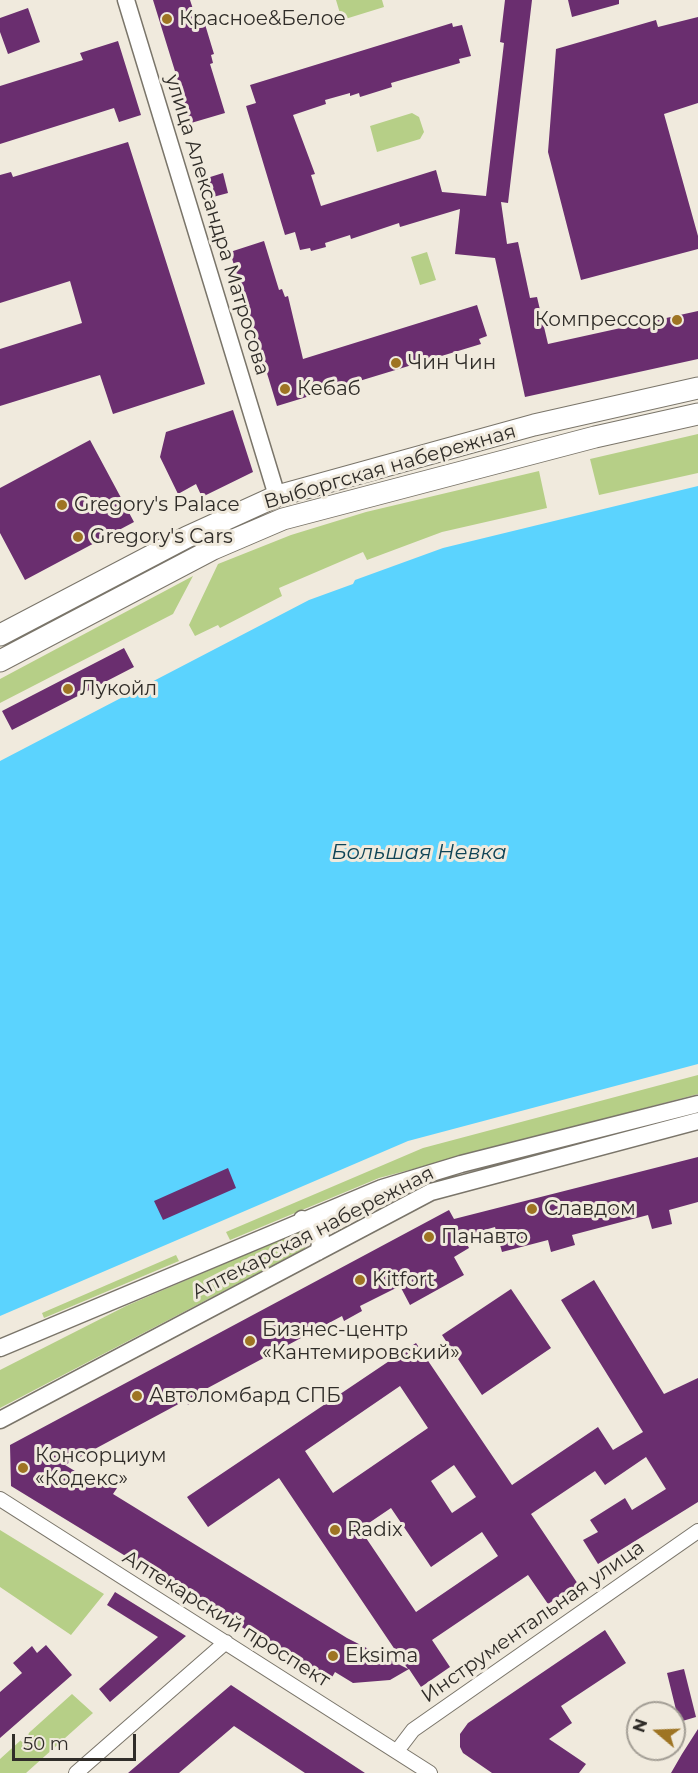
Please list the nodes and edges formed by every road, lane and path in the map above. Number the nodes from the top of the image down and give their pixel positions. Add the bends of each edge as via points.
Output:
1 (126, 0) edge
2 (698, 388) edge
3 (698, 414) edge
4 (277, 496) junction
5 (0, 635) edge
6 (0, 661) edge
7 (698, 1104) edge
8 (698, 1121) edge
9 (302, 1219) junction
10 (318, 1252) junction
11 (0, 1348) edge
12 (0, 1420) edge
13 (0, 1499) edge
14 (698, 1531) edge
15 (226, 1642) junction
16 (397, 1751) junction
17 (76, 1773) edge
18 (430, 1773) edge

1 - 4 street, улица Александра Матросова
2 - 4 main road, Выборгская набережная via 534,426
3 - 6 main road, Выборгская набережная via 283,519 213,549
4 - 5 main road, Выборгская набережная via 187,537
7 - 9 street, Аптекарская набережная via 424,1174
8 - 10 street, Аптекарская набережная via 431,1192
9 - 10 street via 321,1229
9 - 11 street, Аптекарская набережная
10 - 12 street, Аптекарская набережная
13 - 15 street, Аптекарский проспект
14 - 16 street, Инструментальная улица via 413,1730
15 - 16 street, Аптекарский проспект
15 - 17 street
16 - 18 street, Аптекарский проспект

